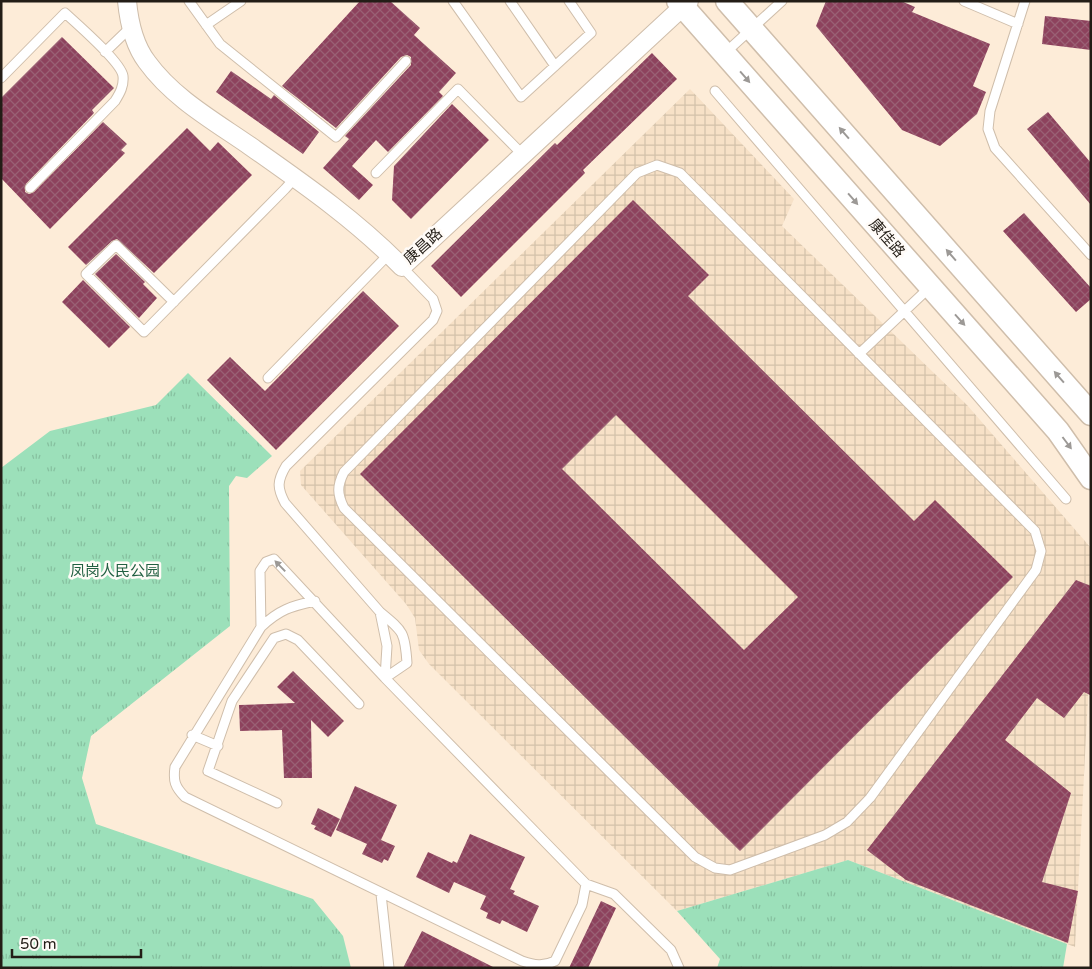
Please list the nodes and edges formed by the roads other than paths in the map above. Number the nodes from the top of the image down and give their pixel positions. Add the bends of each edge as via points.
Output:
1 (128, 1) edge
2 (189, 1) edge
3 (241, 1) edge
4 (453, 1) edge
5 (510, 1) edge
6 (569, 1) edge
7 (727, 1) edge
8 (782, 1) edge
9 (964, 1) edge
10 (1025, 1) edge
11 (683, 3) edge
12 (1018, 24) junction
13 (206, 25) junction
14 (131, 27) junction
15 (752, 29) junction
16 (105, 52) junction
17 (724, 53) junction
18 (406, 61) dead end
19 (555, 66) junction
20 (1, 78) edge
21 (715, 91) dead end
22 (523, 155) junction
23 (376, 172) dead end
24 (295, 178) junction
25 (30, 188) dead end
26 (389, 254) junction
27 (1091, 255) edge
28 (402, 267) junction
29 (930, 286) junction
30 (174, 302) junction
31 (904, 311) junction
32 (859, 354) junction
33 (268, 378) dead end
34 (1091, 414) edge
35 (1091, 478) edge
36 (1066, 499) dead end
37 (315, 600) junction
38 (380, 612) junction
39 (261, 627) junction
40 (384, 678) junction
41 (359, 704) dead end
42 (192, 735) junction
43 (218, 746) junction
44 (277, 803) dead end
45 (586, 884) junction
46 (381, 894) junction
47 (389, 968) edge
48 (679, 968) edge

1 - 14 street, 康昌路
2 - 13 lane
3 - 13 lane
4 - 19 lane via 521,97
5 - 19 lane
6 - 19 lane via 591,33
7 - 15 street
8 - 15 lane
9 - 12 lane
10 - 12 lane
11 - 17 street, 康佳路
11 - 22 street, 康昌路
12 - 27 lane via 990,111 988,130 995,148
13 - 18 lane via 220,44 336,137
14 - 16 lane
14 - 24 street, 康昌路 via 146,61 171,89
15 - 17 lane
34 -> 15 street
16 - 20 lane via 65,13
16 - 25 lane via 123,74 123,88 115,101
17 -> 29 street, 康佳路
21 - 31 lane
22 - 23 lane via 458,89
22 - 28 street, 康昌路
24 - 26 street, 康昌路 via 352,220
24 - 30 lane
26 - 28 street, 康昌路
26 - 33 lane
28 - 38 lane via 433,299 437,311 433,320 286,466 278,479 279,492 286,503
29 - 31 lane
29 -> 35 street, 康佳路 via 1058,431
30 - 30 lane via 116,245 86,274 144,332
31 - 32 lane
31 - 36 lane
32 - 32 lane via 1035,531 1040,552 1036,570 875,790 847,822 825,835 730,870 715,868 695,857 344,508 338,496 338,484 344,472 637,173 657,165 680,172
37 - 39 lane via 275,613
37 -> 39 lane via 274,560 266,562 260,571
37 - 40 lane
38 - 40 lane via 387,646
38 - 40 lane via 402,631 406,645 407,663
39 - 42 lane
40 - 45 lane
41 - 43 lane via 298,640 286,634 274,638 232,701
42 - 43 lane
42 - 46 lane via 175,767 173,778 176,789 185,798
43 - 44 lane via 208,771
45 - 46 lane via 582,905 560,953 555,961 538,966
45 - 48 lane via 614,894 671,950
46 - 47 lane

